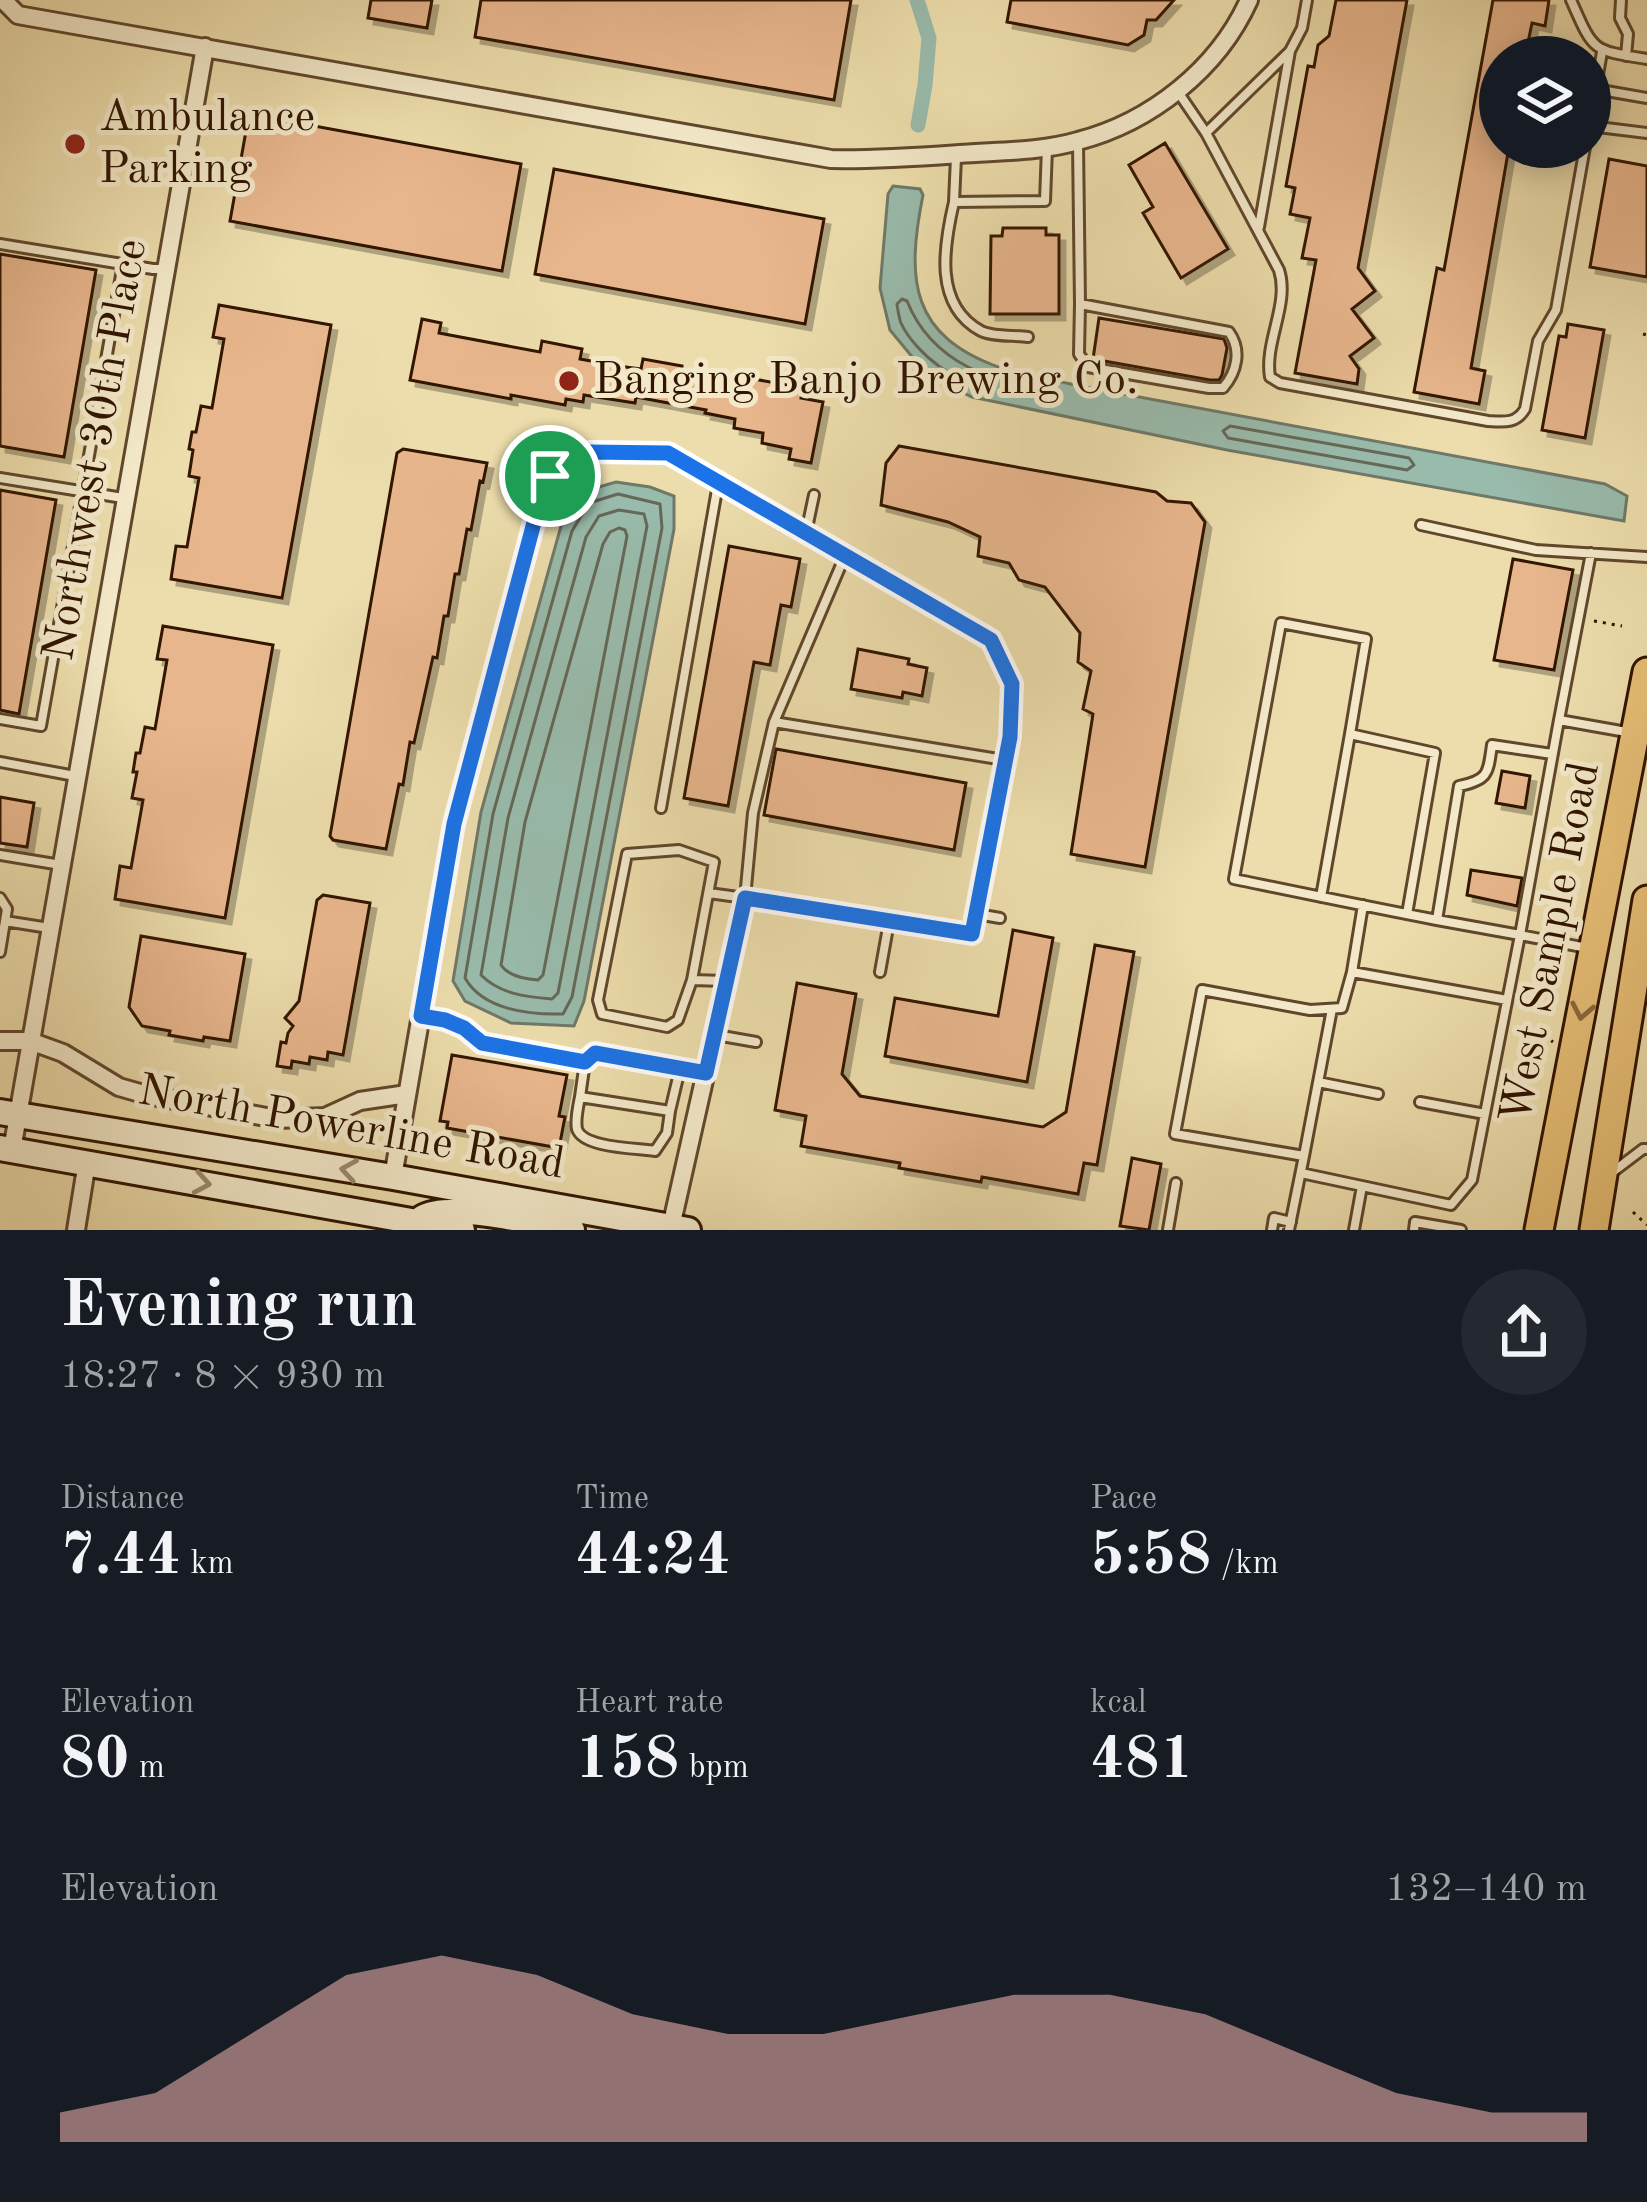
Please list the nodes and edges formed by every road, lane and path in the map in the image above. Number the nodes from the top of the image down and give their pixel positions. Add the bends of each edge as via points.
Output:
1 (3, 0) edge
2 (1249, 0) edge
3 (1307, 0) edge
4 (1571, 0) edge
5 (1621, 0) edge
6 (1586, 36) edge
7 (205, 47) junction
8 (1290, 51) junction
9 (1611, 54) edge
10 (1626, 56) junction
11 (1647, 59) edge
12 (1177, 91) junction
13 (1611, 92) edge
14 (1647, 98) edge
15 (1611, 127) edge
16 (1206, 133) junction
17 (1647, 133) edge
18 (1078, 141) junction
19 (1047, 146) junction
20 (956, 154) junction
21 (1582, 168) edge
22 (954, 202) junction
23 (1258, 231) junction
24 (0, 244) edge
25 (123, 264) junction
26 (166, 269) junction
27 (1080, 304) junction
28 (1028, 337) dead end
29 (0, 478) edge
30 (718, 482) junction
31 (83, 492) junction
32 (814, 495) dead end
33 (125, 499) junction
34 (1421, 525) dead end
35 (806, 535) junction
36 (1591, 553) junction
37 (1647, 556) edge
38 (845, 557) junction
39 (1594, 621) dead end
40 (1622, 626) dead end
41 (1647, 672) edge
42 (0, 719) edge
43 (1558, 720) junction
44 (774, 722) junction
45 (1350, 734) junction
46 (1635, 734) junction
47 (1552, 754) junction
48 (1005, 760) junction
49 (0, 762) edge
50 (77, 776) junction
51 (661, 808) dead end
52 (0, 855) edge
53 (61, 866) junction
54 (709, 892) junction
55 (1321, 897) junction
56 (0, 898) edge
57 (745, 898) junction
58 (1647, 900) edge
59 (1603, 901) junction
60 (1363, 905) junction
61 (976, 914) junction
62 (1407, 914) junction
63 (1000, 918) dead end
64 (1437, 920) junction
65 (5, 921) junction
66 (890, 921) junction
67 (50, 928) junction
68 (1520, 935) junction
69 (1594, 949) junction
70 (0, 952) edge
71 (1643, 955) edge
72 (880, 972) dead end
73 (1352, 972) junction
74 (692, 980) junction
75 (726, 982) junction
76 (1508, 1000) junction
77 (1332, 1009) junction
78 (421, 1016) junction
79 (1628, 1017) junction
80 (714, 1035) junction
81 (1521, 1036) dead end
82 (0, 1041) edge
83 (30, 1041) junction
84 (756, 1042) dead end
85 (1561, 1043) dead end
86 (585, 1062) junction
87 (680, 1069) junction
88 (706, 1073) junction
89 (1318, 1082) junction
90 (407, 1094) junction
91 (1378, 1094) dead end
92 (580, 1097) junction
93 (1420, 1102) dead end
94 (670, 1111) junction
95 (8, 1114) edge
96 (1485, 1114) junction
97 (6, 1149) edge
98 (1647, 1149) edge
99 (1304, 1156) junction
100 (87, 1162) junction
101 (1301, 1173) junction
102 (393, 1177) junction
103 (1604, 1179) junction
104 (1176, 1184) dead end
105 (1362, 1186) junction
106 (1633, 1212) dead end
107 (414, 1222) junction
108 (384, 1223) edge
109 (1647, 1225) edge
110 (1290, 1226) edge
111 (1535, 1228) edge
112 (676, 1229) edge
113 (76, 1230) edge
114 (462, 1230) edge
115 (572, 1230) edge
116 (1168, 1230) edge
117 (1272, 1230) edge
118 (1354, 1230) edge
119 (1414, 1230) edge
120 (1461, 1230) edge
121 (1594, 1230) edge

1 - 7 street via 18,15
2 - 12 street via 1221,47
3 - 8 lane
4 - 6 lane
5 - 10 lane
7 - 20 street via 831,160
7 - 26 street, Northwest 30th Place
8 - 16 lane
8 - 23 lane
9 - 10 lane
10 - 11 lane
12 - 16 lane
12 - 18 street via 1135,119
13 - 14 lane
15 - 17 lane
16 - 23 lane
18 - 19 street
18 - 27 lane
19 - 20 street
19 - 22 lane via 1045,201
20 - 22 lane
21 - 23 lane via 1556,310 1538,341 1525,410 1510,422 1270,377 1282,279
22 - 28 lane via 944,276 957,309 983,332
24 - 25 lane
25 - 26 lane
25 - 31 lane
26 - 33 street, Northwest 30th Place
27 - 27 lane via 1229,332 1236,341 1233,376 1223,388 1209,388 1088,367 1079,354
29 - 31 lane
30 - 35 street
30 - 51 lane
30 - 78 street via 668,453 590,452 550,476 454,824
31 - 33 lane
31 - 42 lane via 41,726
32 - 35 lane
33 - 50 street, Northwest 30th Place
34 - 36 lane
35 - 38 street
36 - 37 lane
36 - 43 lane
38 - 44 lane
38 - 48 street via 991,640 1012,684
39 - 40 path
41 - 46 main road, West Sample Road
43 - 46 lane
43 - 47 lane
44 - 48 lane
44 - 57 lane
45 - 55 lane
45 - 55 lane via 1366,639 1281,623 1234,879
45 - 62 lane via 1436,753
46 - 59 main road, West Sample Road
47 - 64 lane via 1492,745 1488,771 1459,786
47 - 68 lane
48 - 61 street
49 - 50 lane
50 - 53 street, Northwest 30th Place
52 - 53 lane
53 - 67 street, Northwest 30th Place
54 - 57 lane
54 - 74 lane
54 - 74 lane via 713,862 679,850 628,854 598,1000 602,1014 667,1027 678,1020
55 - 60 lane
56 - 65 lane
57 - 66 street
57 - 75 street
58 - 71 main road, West Sample Road
59 - 69 main road, West Sample Road
59 - 71 main road via 1614,932
60 - 62 lane
60 - 73 lane
61 - 63 lane
61 - 66 street via 972,934
62 - 64 lane
64 - 68 lane
65 - 67 lane
65 - 70 lane
66 - 72 lane
67 - 83 street, Northwest 30th Place
68 - 69 lane
68 - 76 lane
69 - 79 main road via 1618,983
69 -> 111 main road, West Sample Road
71 - 79 main road, West Sample Road
73 - 76 lane
73 - 77 lane via 1342,1009
74 - 75 lane
75 - 80 street
76 - 96 lane
77 - 89 lane
77 - 99 lane via 1202,990 1174,1134
78 - 86 lane via 464,1028 482,1043
78 - 90 street
79 - 103 main road, West Sample Road
80 - 84 lane
80 - 88 street
81 - 85 path
82 - 83 street
83 - 90 street via 119,1087 278,1119 325,1117
83 - 95 street, Northwest 30th Place
86 - 87 lane via 595,1053
86 - 92 lane
87 - 88 lane
87 - 94 lane
88 - 112 street
89 - 91 lane
89 - 99 lane
90 - 102 street
92 - 94 lane
92 - 94 lane via 576,1126 591,1142 655,1151
93 - 96 lane
95 - 97 street, Northwest 30th Place
102 -> 95 main road, North Powerline Road
96 - 105 lane via 1472,1180 1450,1205
97 - 100 main road, North Powerline Road
98 - 103 lane
99 - 101 lane
100 -> 108 main road, North Powerline Road
100 - 113 street
101 - 105 lane
101 - 110 lane
102 - 112 main road, North Powerline Road
103 - 121 main road, West Sample Road
104 - 116 lane
105 - 118 lane
106 - 109 path
107 - 108 main road, North Powerline Road
107 - 114 main road, North Powerline Road
107 - 115 main road via 443,1210
110 - 117 lane via 1274,1218
119 - 120 lane via 1415,1222

